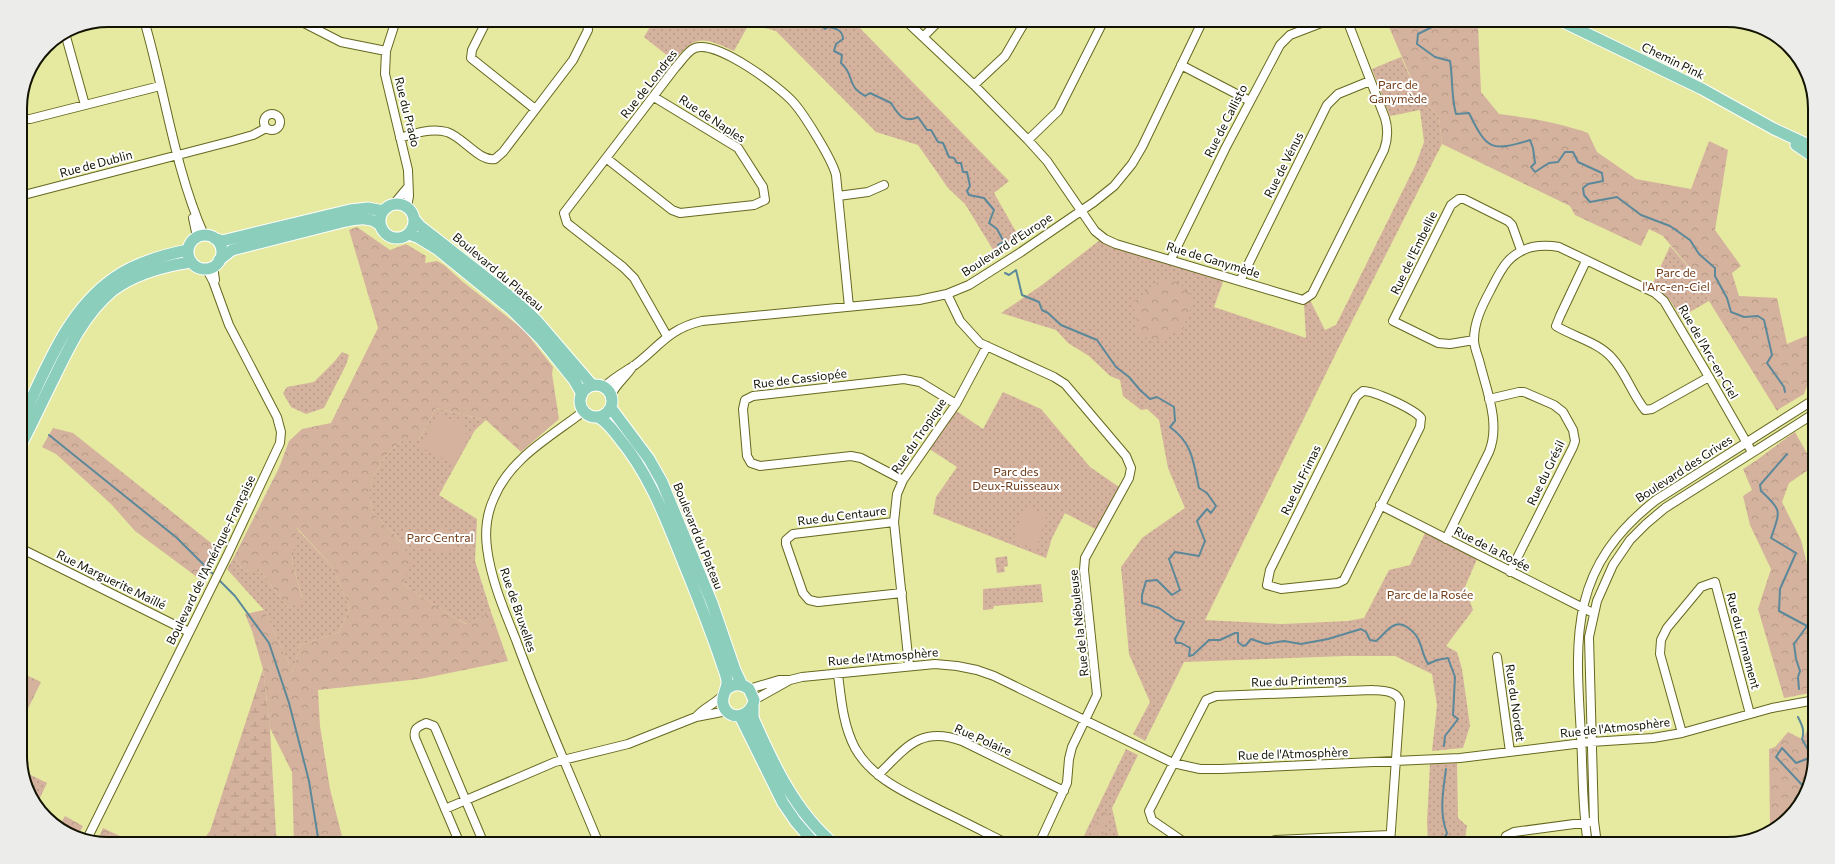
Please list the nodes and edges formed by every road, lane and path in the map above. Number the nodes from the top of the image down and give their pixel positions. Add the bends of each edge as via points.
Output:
1 (146, 27) edge
2 (319, 27) edge
3 (394, 27) edge
4 (484, 27) edge
5 (588, 27) edge
6 (912, 27) edge
7 (933, 27) edge
8 (1022, 27) edge
9 (1100, 27) edge
10 (1200, 27) edge
11 (1311, 27) edge
12 (1351, 27) edge
13 (1582, 27) edge
14 (923, 37) junction
15 (66, 38) edge
16 (386, 51) junction
17 (1181, 65) junction
18 (1370, 81) junction
19 (974, 85) junction
20 (160, 86) junction
21 (654, 97) junction
22 (1250, 100) junction
23 (85, 105) junction
24 (535, 109) junction
25 (27, 119) edge
26 (266, 128) dead end
27 (1774, 129) junction
28 (400, 138) junction
29 (1028, 140) junction
30 (1808, 145) edge
31 (1808, 153) edge
32 (178, 154) junction
33 (606, 158) junction
34 (884, 185) dead end
35 (408, 187) junction
36 (27, 194) edge
37 (838, 196) junction
38 (393, 205) junction
39 (407, 207) junction
40 (384, 211) junction
41 (1080, 211) junction
42 (414, 219) junction
43 (380, 225) junction
44 (409, 234) junction
45 (205, 237) junction
46 (188, 250) junction
47 (1521, 250) junction
48 (1171, 259) junction
49 (1586, 261) junction
50 (191, 262) junction
51 (213, 265) junction
52 (1240, 281) junction
53 (947, 294) junction
54 (849, 307) junction
55 (667, 336) junction
56 (1474, 340) junction
57 (987, 346) junction
58 (1710, 377) junction
59 (592, 385) junction
60 (607, 391) junction
61 (582, 394) junction
62 (1489, 399) junction
63 (1808, 403) edge
64 (956, 404) junction
65 (610, 408) junction
66 (27, 409) edge
67 (584, 411) junction
68 (598, 416) junction
69 (1808, 417) edge
70 (27, 433) edge
71 (1746, 443) junction
72 (1752, 452) junction
73 (903, 480) junction
74 (1380, 505) junction
75 (894, 522) junction
76 (1446, 539) junction
77 (27, 551) edge
78 (1510, 572) junction
79 (902, 593) junction
80 (1582, 608) junction
81 (1593, 613) junction
82 (189, 632) junction
83 (1497, 657) dead end
84 (909, 666) junction
85 (838, 674) junction
86 (790, 680) junction
87 (745, 687) junction
88 (725, 693) junction
89 (1808, 702) edge
90 (754, 703) junction
91 (727, 711) junction
92 (1750, 714) junction
93 (740, 716) junction
94 (696, 717) junction
95 (1085, 721) junction
96 (1682, 733) junction
97 (1591, 742) junction
98 (1581, 743) junction
99 (1510, 752) junction
100 (565, 759) junction
101 (1396, 762) junction
102 (1173, 763) junction
103 (878, 776) junction
104 (1064, 791) junction
105 (466, 800) junction
106 (446, 809) junction
107 (1584, 822) junction
108 (1594, 822) junction
109 (89, 834) edge
110 (1390, 835) joint
111 (457, 837) edge
112 (481, 837) edge
113 (596, 837) edge
114 (809, 837) edge
115 (827, 837) edge
116 (994, 837) edge
117 (1042, 837) edge
118 (1176, 837) edge
119 (1344, 837) edge
120 (1506, 837) edge
121 (1587, 837) edge
122 (1596, 837) edge

1 - 20 street
2 - 16 street via 341,42
3 - 16 street, Rue du Prado
4 - 24 street via 472,50 471,58
5 - 24 street via 583,41 558,81
6 - 14 street, Rue de Ganymède
7 - 14 street
8 - 19 street via 1005,56
9 - 29 street via 1058,111
10 - 17 street, Boulevard d'Europe
11 - 22 street, Rue de Callisto via 1283,40
12 - 18 street, Rue de Ganymède
13 - 27 main road, Chemin Pink
14 - 19 street, Rue de Ganymède
15 - 23 street
16 - 28 street, Rue du Prado via 386,82
17 - 22 street
17 - 41 street, Boulevard d'Europe via 1132,164 1114,186
18 - 52 street, Rue de Vénus via 1338,94 1327,105
18 - 52 street, Rue de Ganymède via 1386,123 1386,145 1312,294 1306,299 1300,299
19 - 29 street, Rue de Ganymède
20 - 23 street
20 - 32 street
21 - 33 street, Rue de Londres
21 - 33 street, Rue de Naples via 738,148 763,187 765,200 754,205 680,213 668,207
21 - 37 street, Rue de Londres via 690,50 695,48 711,48 743,64 784,94 798,109 832,164 836,174
22 - 48 street, Rue de Callisto
23 - 25 street
24 - 28 street via 495,159 487,159 457,137 442,131 420,132
26 - 32 street, Rue de Dublin via 253,135 187,154
27 - 30 main road, Chemin Pink
27 - 31 main road, Chemin Pink
28 - 35 street, Rue du Prado via 408,170
29 - 41 street, Rue de Ganymède via 1047,161
32 - 36 street, Rue de Dublin
32 - 45 street
33 - 55 street, Rue de Londres via 564,213 567,222 634,278
34 - 37 street via 868,192
35 - 38 street
35 - 39 street, Rue du Prado
37 - 54 street, Rue de Londres
38 - 39 main road
38 - 40 main road
39 - 42 main road
40 - 43 main road
40 - 45 main road via 368,208 350,210 222,241
41 - 48 street, Rue de Ganymède via 1105,240
41 - 53 street, Boulevard d'Europe via 978,280
42 - 44 main road
42 - 59 main road, Boulevard du Plateau via 516,301
43 - 44 main road via 390,237 400,238
43 - 51 main road via 371,219 346,221 232,250
44 - 61 main road, Boulevard du Plateau via 437,249 512,310 529,326 574,380
45 - 46 main road via 192,240
45 - 51 main road via 221,248
46 - 50 main road
46 - 66 main road via 136,266 114,278 93,297 81,309 61,341
47 - 49 street, Rue de l'Arc-en-Ciel via 1550,245
47 - 56 street, Rue de l'Arc-en-Ciel via 1504,264 1479,312
47 - 56 street, Rue de l'Embellie via 1512,225 1503,218 1464,199 1459,199 1451,205 1393,321 1438,343
48 - 52 street, Rue de Ganymède
49 - 58 street, Rue de l'Arc-en-Ciel via 1655,293 1664,301
49 - 58 street via 1556,326 1612,357 1645,410 1652,409
50 - 51 main road via 196,266
50 - 70 main road via 140,276 113,291 96,306 73,340
51 - 82 street, Boulevard de l'Amérique-Française via 216,289 229,325 277,417 281,438 262,484
53 - 54 street, Boulevard d'Europe
53 - 57 street, Rue de la Nébuleuse via 960,321 975,338
54 - 55 street, Boulevard d'Europe via 702,321 685,326
55 - 60 street, Boulevard d'Europe via 634,366 624,371
56 - 62 street, Rue de l'Arc-en-Ciel
57 - 64 street, Rue du Tropique
57 - 95 street, Rue de la Nébuleuse via 1065,384 1130,461 1129,478 1088,552 1084,564 1097,690
58 - 71 street, Rue de l'Arc-en-Ciel
59 - 60 main road
59 - 61 main road
60 - 65 main road
61 - 67 main road via 580,403
62 - 76 street, Rue de l'Arc-en-Ciel via 1494,431 1492,444
62 - 78 street, Rue du Grésil via 1519,392 1530,394 1559,408 1574,435 1573,447
63 - 71 street, Boulevard des Grives
64 - 73 street, Rue du Tropique
64 - 73 street, Rue de Cassiopée via 920,382 904,379 753,396 745,400 742,409 747,456 755,465 851,456 861,458
65 - 68 main road via 608,412
65 - 87 main road, Boulevard du Plateau via 649,459 662,482 712,603 736,674
67 - 68 main road
67 - 100 street, Rue de Bruxelles via 528,453 513,468 494,497 487,527 487,548 500,600 541,708
68 - 88 main road, Boulevard du Plateau via 632,454 654,490 712,634 727,681
69 - 72 street, Boulevard des Grives
71 - 72 street, Rue de l'Arc-en-Ciel
71 - 80 street, Boulevard des Grives via 1674,488 1630,521 1596,569
72 - 81 street, Boulevard des Grives via 1670,504 1630,540 1601,588
73 - 75 street, Rue du Tropique via 897,494
74 - 74 street, Rue du Frimas via 1420,427 1421,418 1413,411 1379,395 1363,391 1356,397 1270,570 1267,585 1281,589 1341,582 1346,577
74 - 76 street, Rue de la Rosée
75 - 79 street, Rue du Tropique
75 - 79 street, Rue du Centaure via 793,534 786,540 786,549 803,593 809,600 818,602
76 - 78 street, Rue de la Rosée
77 - 82 street, Rue Marguerite Maillé
78 - 80 street, Rue de la Rosée
79 - 84 street, Rue du Tropique
80 - 81 street, Rue de la Rosée
80 - 98 street, Boulevard des Grives via 1577,650
81 - 97 street, Boulevard des Grives via 1589,647
82 - 109 street, Boulevard de l'Amérique-Française
83 - 99 street, Rue du Nordet
84 - 85 street, Rue de l'Atmosphère
84 - 95 street, Rue de l'Atmosphère via 946,664 977,670
85 - 86 street, Rue de l'Atmosphère
85 - 103 street via 849,734 859,753
86 - 87 street, Rue de l'Atmosphère
86 - 90 street, Rue de l'Atmosphère
87 - 88 main road via 732,686
87 - 90 main road
88 - 91 main road via 723,704
88 - 94 street
89 - 92 street, Rue de l'Atmosphère
90 - 93 main road via 746,714
90 - 115 main road via 753,718 790,792 808,818
91 - 93 main road
91 - 94 street
92 - 96 street, Rue de l'Atmosphère
92 - 96 street, Rue du Firmament via 1715,582 1701,587 1694,594 1667,628 1661,640 1660,654
93 - 114 main road via 783,803
94 - 100 street via 636,742
95 - 102 street, Rue de l'Atmosphère
95 - 104 street, Rue de la Nébuleuse via 1070,752
96 - 97 street, Rue de l'Atmosphère via 1652,738
97 - 98 street, Rue de l'Atmosphère
97 - 108 street, Boulevard des Grives
98 - 99 street, Rue de l'Atmosphère
98 - 107 street, Boulevard des Grives
99 - 101 street, Rue de l'Atmosphère
100 - 105 street
100 - 113 street, Rue de Bruxelles
101 - 102 street, Rue de l'Atmosphère via 1221,769 1196,768
101 - 102 street, Rue du Printemps via 1399,699 1393,693 1372,690 1212,696 1204,703
101 - 110 street, Rue du Printemps
102 - 118 street, Rue du Printemps via 1151,807 1150,816 1156,824
103 - 104 street, Rue Polaire via 912,742 923,738 946,736
103 - 116 street
104 - 117 street, Rue de la Nébuleuse
105 - 106 street
105 - 106 street via 434,726 426,723 416,728 415,738
105 - 112 street
106 - 111 street
107 - 108 street
107 - 120 street via 1514,832
107 - 121 street, Boulevard des Grives
108 - 122 street, Boulevard des Grives
110 - 119 street

